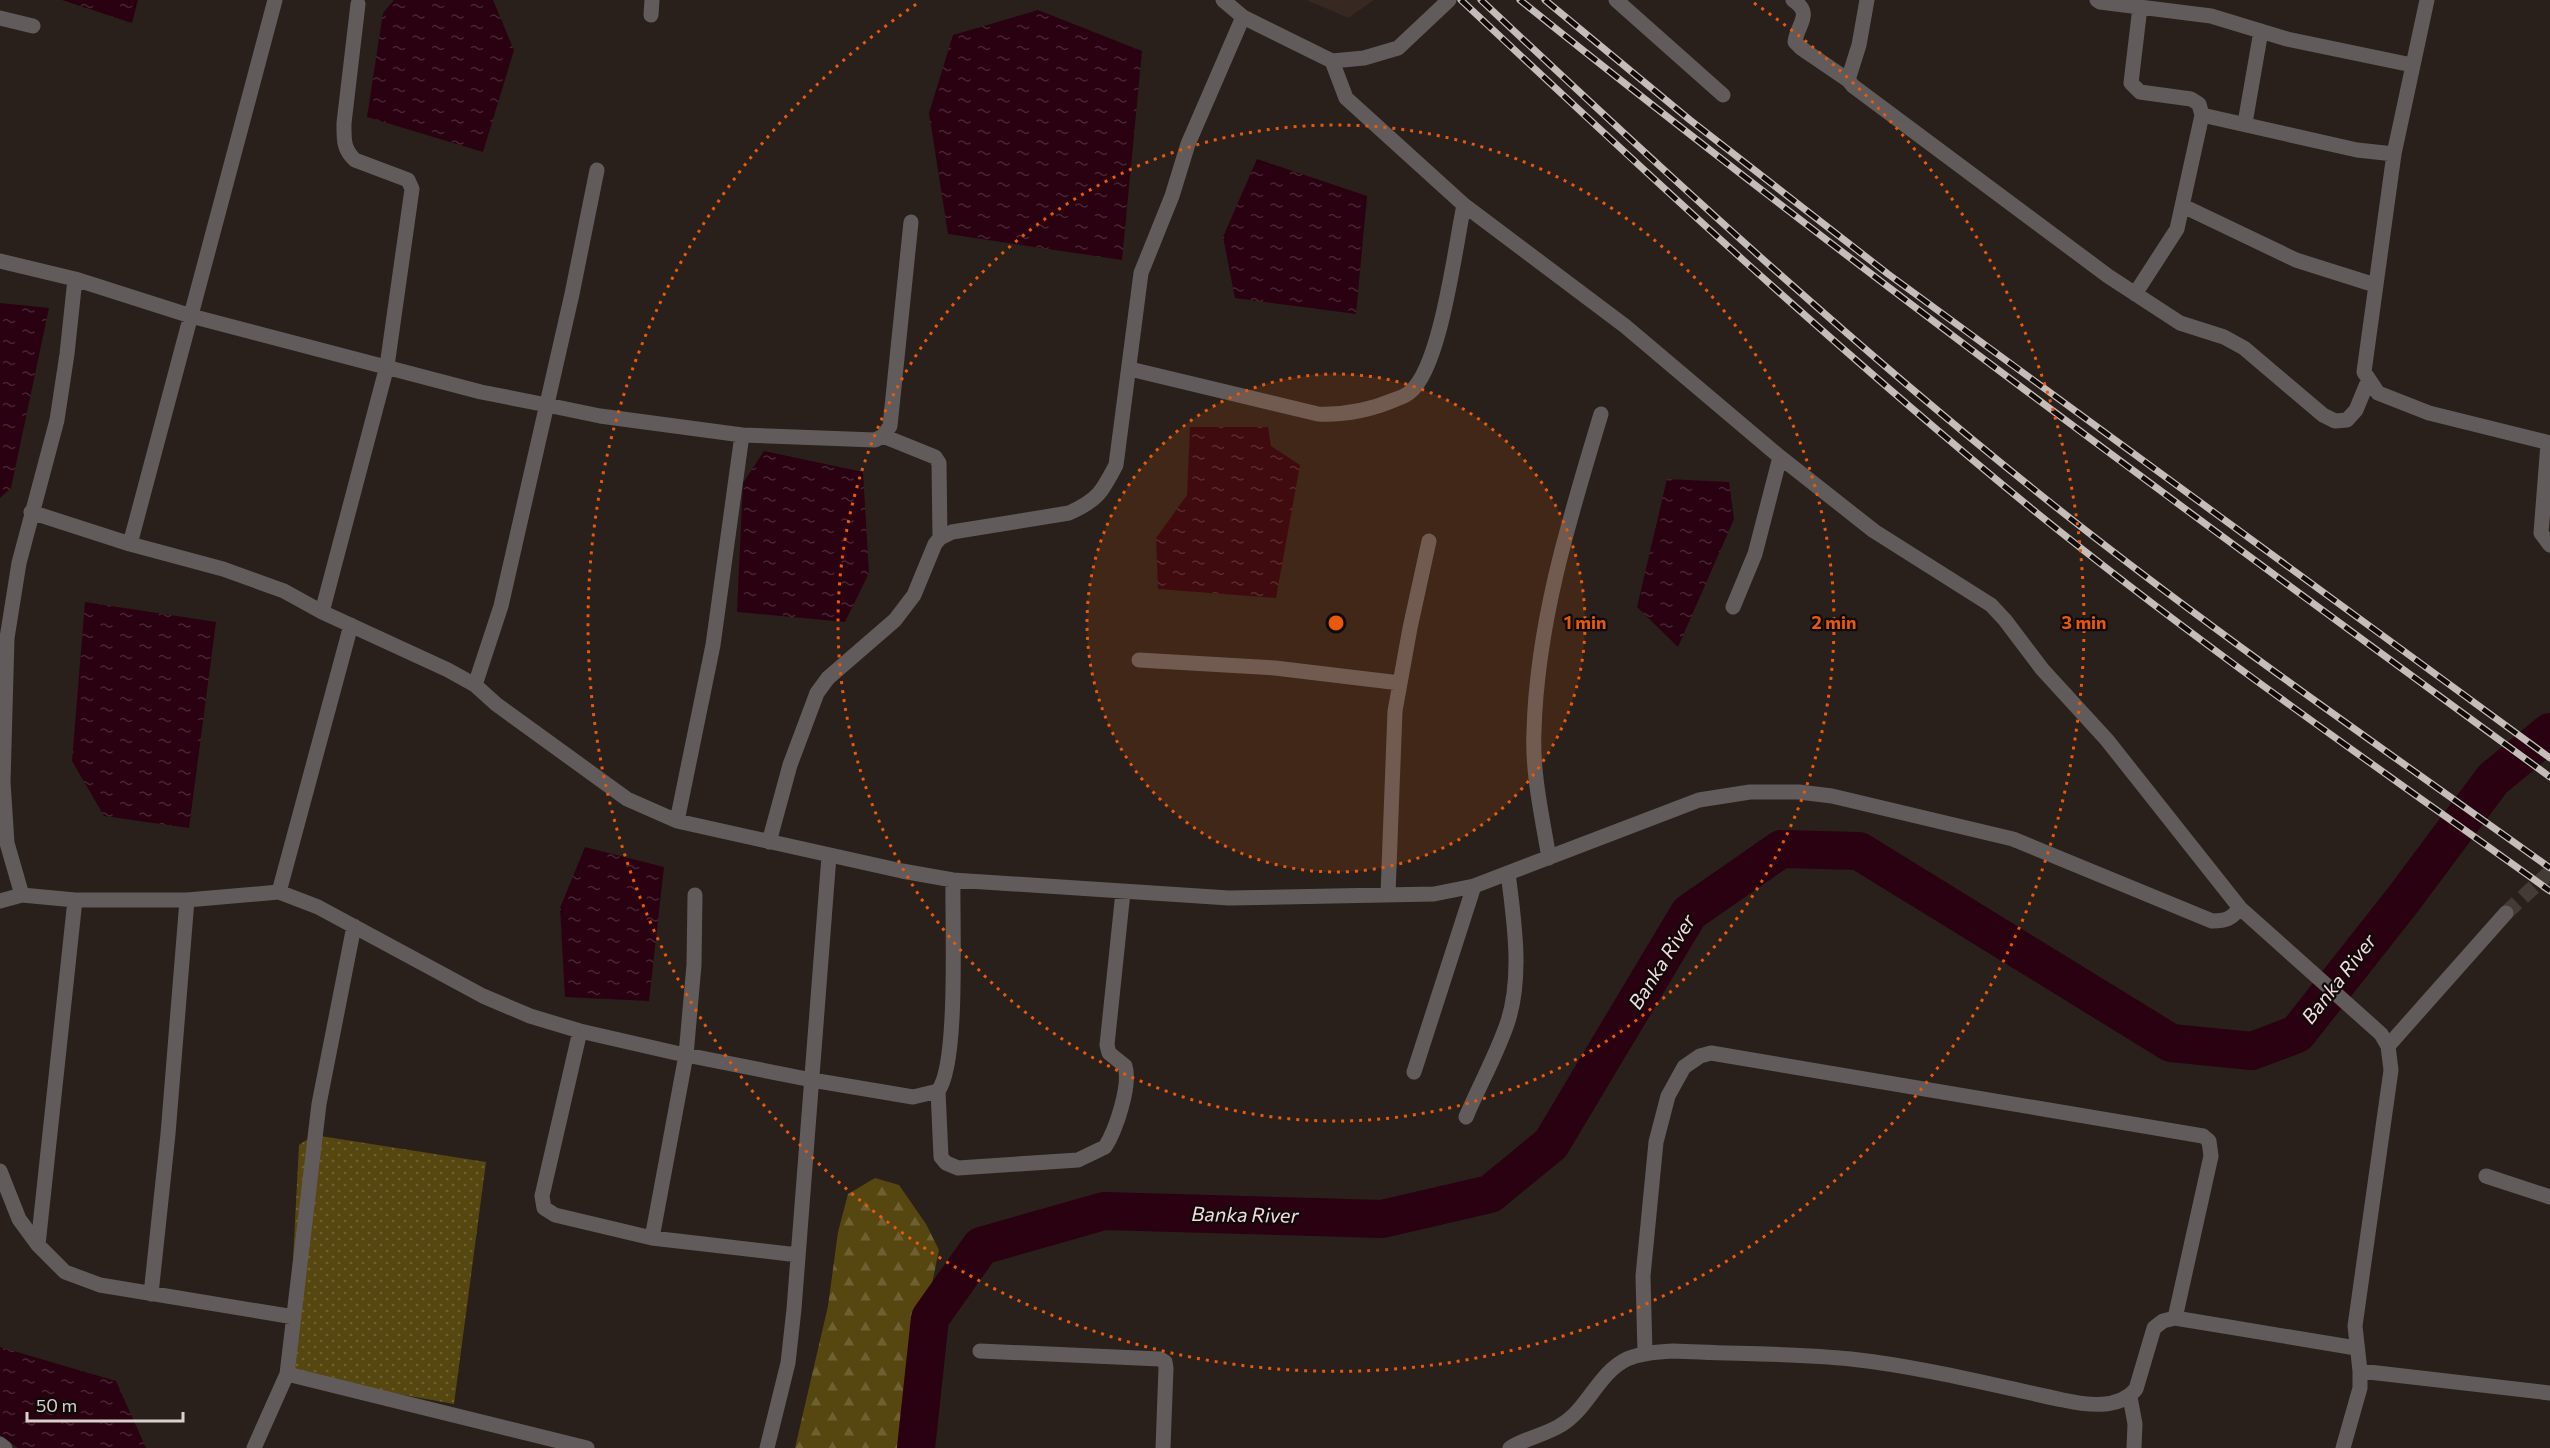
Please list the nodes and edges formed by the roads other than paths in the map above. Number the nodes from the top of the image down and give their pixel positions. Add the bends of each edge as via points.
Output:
1 (275, 0) edge
2 (1223, 0) edge
3 (1449, 0) edge
4 (1616, 0) edge
5 (1793, 0) edge
6 (1868, 0) edge
7 (2097, 0) edge
8 (2427, 0) edge
9 (358, 4) dead end
10 (2140, 7) junction
11 (1243, 16) junction
12 (0, 18) edge
13 (33, 26) dead end
14 (2261, 31) junction
15 (1332, 61) junction
16 (2412, 65) junction
17 (1848, 80) junction
18 (1723, 94) dead end
19 (2202, 115) junction
20 (2245, 123) junction
21 (2394, 154) junction
22 (597, 170) dead end
23 (1464, 205) junction
24 (2183, 206) junction
25 (911, 222) dead end
26 (0, 261) edge
27 (75, 279) junction
28 (2375, 285) junction
29 (2135, 294) junction
30 (192, 316) junction
31 (387, 366) junction
32 (1130, 369) junction
33 (2368, 381) junction
34 (547, 405) junction
35 (1601, 414) dead end
36 (742, 435) junction
37 (883, 436) junction
38 (2549, 443) edge
39 (1780, 458) junction
40 (32, 512) junction
41 (940, 538) junction
42 (1429, 541) dead end
43 (130, 544) junction
44 (2550, 545) edge
45 (1733, 607) dead end
46 (322, 612) junction
47 (351, 625) junction
48 (1139, 660) dead end
49 (1400, 683) junction
50 (475, 685) junction
51 (1, 782) edge
52 (677, 821) junction
53 (769, 842) junction
54 (828, 856) junction
55 (1549, 858) junction
56 (1508, 873) junction
57 (953, 880) junction
58 (1474, 886) junction
59 (279, 891) junction
60 (1124, 891) junction
61 (1388, 894) junction
62 (22, 895) junction
63 (695, 895) dead end
64 (75, 900) junction
65 (187, 900) junction
66 (0, 901) edge
67 (2240, 908) junction
68 (2506, 913) tunnel mouth
69 (354, 926) junction
70 (580, 1031) junction
71 (2384, 1040) junction
72 (686, 1055) junction
73 (1414, 1072) dead end
74 (812, 1080) junction
75 (938, 1091) junction
76 (1466, 1117) dead end
77 (0, 1171) edge
78 (2486, 1176) dead end
79 (2550, 1197) edge
80 (652, 1238) junction
81 (38, 1245) junction
82 (798, 1256) junction
83 (151, 1294) junction
84 (294, 1317) junction
85 (2175, 1318) junction
86 (2356, 1348) junction
87 (980, 1351) dead end
88 (1645, 1353) junction
89 (2360, 1371) junction
90 (287, 1374) junction
91 (2550, 1393) edge
92 (2130, 1397) junction
93 (0, 1444) edge
94 (5, 1448) edge
95 (254, 1448) edge
96 (587, 1448) edge
97 (767, 1448) edge
98 (1163, 1448) edge
99 (1510, 1448) edge
100 (2134, 1448) edge
101 (2343, 1448) edge

1 - 30 street
2 - 11 street
3 - 15 street via 1398,48 1364,58
4 - 18 street
5 - 17 street via 1803,12 1795,42
6 - 17 street
7 - 10 street
8 - 16 street
9 - 31 street via 344,143 355,160 408,180 412,189
10 - 14 street via 2211,16
10 - 19 street via 2131,83 2140,92 2191,99 2199,104
11 - 15 street
11 - 32 street via 1188,144 1141,273
12 - 13 street
14 - 16 street
14 - 20 street
15 - 23 street via 1346,98
16 - 21 street
17 - 29 street
19 - 20 street
19 - 24 street
20 - 21 street via 2357,150
21 - 28 street
22 - 34 street
23 - 32 street via 1435,350 1422,378 1409,393 1373,408 1342,415 1318,414
23 - 39 street via 1625,326
24 - 28 street via 2296,261
24 - 29 street via 2172,240
25 - 37 street via 890,426
26 - 27 street
27 - 30 street
27 - 40 street via 57,420
28 - 33 street via 2364,365
29 - 33 street via 2180,323 2244,348 2335,421 2347,420 2356,410
30 - 31 street
30 - 43 street
31 - 34 street
31 - 46 street
32 - 41 street via 1116,465 1102,492 1086,506 1069,513 952,532
33 - 38 street via 2378,393 2429,413
34 - 36 street
34 - 50 street via 501,606
35 - 55 street via 1568,527 1545,627 1534,731 1536,783
36 - 37 street via 875,440
36 - 52 street via 713,645
37 - 41 street via 935,457 939,463
38 - 44 street via 2541,533
39 - 45 street via 1755,554
39 - 67 street via 1874,531 1991,606 2107,740
40 - 43 street
40 - 51 street via 7,638
41 - 53 street via 914,596 896,620 828,678 817,693 790,765
42 - 49 street
43 - 46 street via 223,569 284,591
46 - 47 street
47 - 50 street
47 - 59 street
48 - 49 street via 1275,668
49 - 61 street via 1395,711
50 - 52 street via 627,799
51 - 62 street via 7,843
52 - 53 street
53 - 54 street
54 - 57 street
54 - 74 street
55 - 56 street
55 - 67 street via 1699,800 1750,792 1799,792 1832,796 2013,839 2212,921 2225,921
56 - 58 street
56 - 76 street via 1516,972 1508,1023
57 - 60 street
57 - 75 street via 952,1018 944,1084
58 - 61 street via 1434,894
58 - 73 street
59 - 65 street
59 - 69 street
60 - 61 street via 1229,898
60 - 75 street via 1107,1045 1109,1053 1125,1066 1126,1078 1118,1120 1105,1147 1078,1160 958,1167 946,1163 941,1157
62 - 64 street
62 - 66 street
63 - 72 street
64 - 65 street
64 - 81 street
65 - 83 street
67 - 71 street
68 - 71 street
69 - 70 street via 483,996
69 - 84 street via 319,1104
70 - 72 street
70 - 80 street via 542,1196 544,1208 555,1215
71 - 86 street via 2391,1070 2357,1303
72 - 74 street
72 - 80 street
74 - 75 street via 913,1097
74 - 82 street
77 - 81 street via 19,1219
78 - 79 street
80 - 82 street
81 - 83 street via 65,1272 100,1285
82 - 97 street via 788,1363
83 - 84 street
84 - 90 street
85 - 86 street
85 - 88 street via 2211,1156 2209,1141 2203,1136 1711,1053 1684,1067 1668,1096 1656,1142 1643,1276
85 - 92 street via 2154,1328 2136,1389
86 - 89 street
87 - 98 street via 1160,1359 1166,1368
88 - 92 street via 1851,1359 2071,1401 2097,1404
88 - 99 street via 1625,1360 1578,1412 1560,1426
89 - 91 street
89 - 101 street via 2360,1388
90 - 95 street
90 - 96 street
92 - 100 street
93 - 94 street

